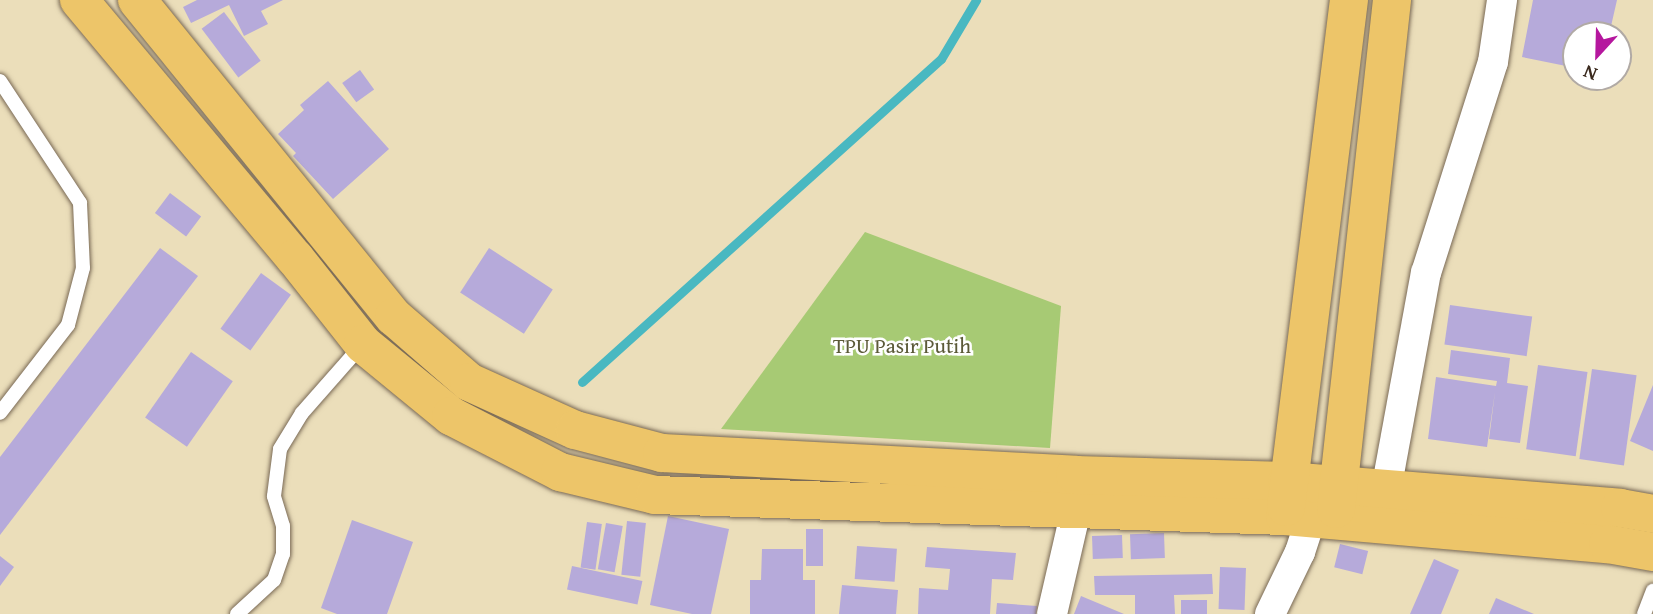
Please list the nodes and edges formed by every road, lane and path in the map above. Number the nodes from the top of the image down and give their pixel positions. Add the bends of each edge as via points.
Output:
1 (79, 0) edge
2 (137, 0) edge
3 (1349, 0) edge
4 (1392, 0) edge
5 (1502, 0) edge
6 (0, 81) edge
7 (325, 232) junction
8 (295, 258) junction
9 (363, 344) junction
10 (0, 413) edge
11 (1386, 490) junction
12 (1311, 504) junction
13 (1076, 510) junction
14 (1653, 514) edge
15 (1653, 552) edge
16 (1653, 591) edge
17 (237, 614) edge
18 (1052, 614) edge
19 (1270, 614) edge
20 (1644, 614) edge

1 - 8 highway
2 - 7 highway
3 - 12 highway
4 - 12 highway
5 - 11 street via 1493,62 1426,273
6 - 10 lane via 80,202 83,268 68,325
7 - 8 highway
7 - 12 highway via 394,317 470,382 575,430 650,450 1075,475
8 - 9 highway
9 - 13 highway via 451,416 560,471 654,495
9 - 17 lane via 302,413 280,449 274,496 283,526 283,554 274,580
11 - 12 highway
11 - 14 highway
12 - 13 highway
12 - 15 highway
12 - 19 street via 1300,552
13 - 18 street
16 - 20 lane

